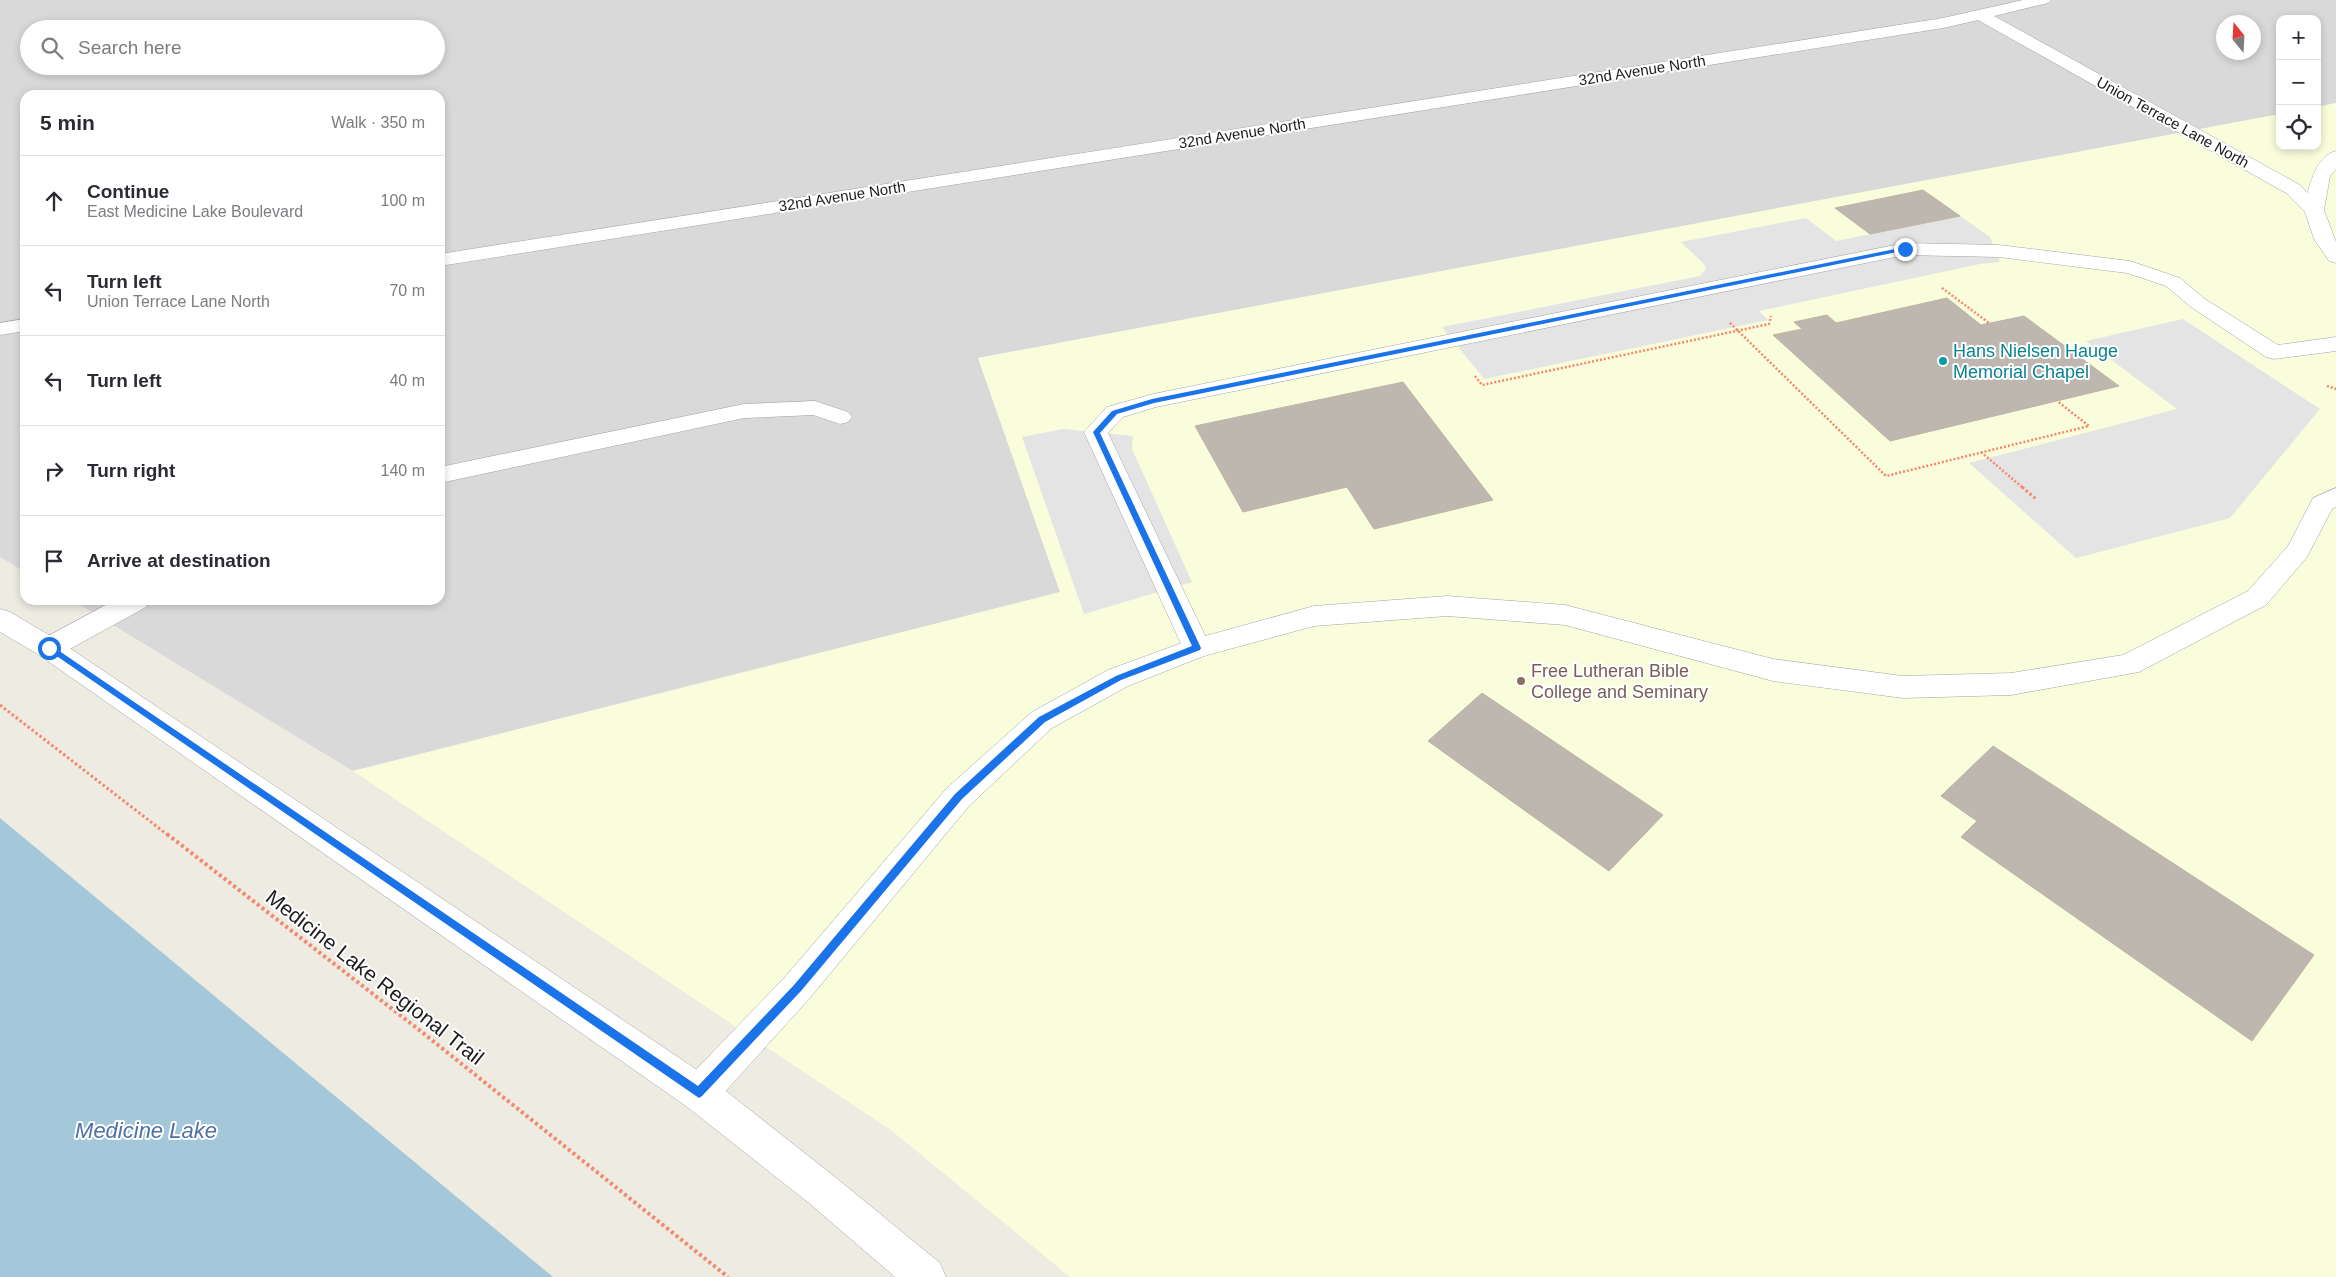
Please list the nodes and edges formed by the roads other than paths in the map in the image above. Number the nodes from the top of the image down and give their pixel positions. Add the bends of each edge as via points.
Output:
1 (2043, 0) edge
2 (1981, 15) junction
3 (2336, 156) edge
4 (2314, 210) junction
5 (2330, 240) edge
6 (2336, 257) edge
7 (445, 259) edge
8 (20, 326) edge
9 (0, 329) edge
10 (2336, 344) edge
11 (840, 417) dead end
12 (445, 474) edge
13 (2336, 496) edge
14 (128, 605) edge
15 (0, 619) edge
16 (49, 648) junction
17 (1197, 648) junction
18 (699, 1093) junction
19 (926, 1277) edge

1 - 2 street, 32nd Avenue North
2 - 4 street, Union Terrace Lane North via 2293,188
2 - 7 street, 32nd Avenue North
3 - 4 street via 2320,176
4 - 5 street, Union Terrace Lane North
5 - 6 street, Union Terrace Lane North
8 - 9 street
10 - 17 street via 2274,352 2198,303 2173,282 2130,267 1999,251 1905,249 1152,401 1115,412 1096,432
11 - 12 street via 815,408 744,411
13 - 17 street via 2322,504 2298,550 2257,598 2129,665 2011,684 1903,687 1783,671 1565,615 1448,606 1314,616
14 - 16 street
15 - 16 street
16 - 18 street
17 - 18 street via 1118,678 1042,720 958,797 797,988
18 - 19 street

